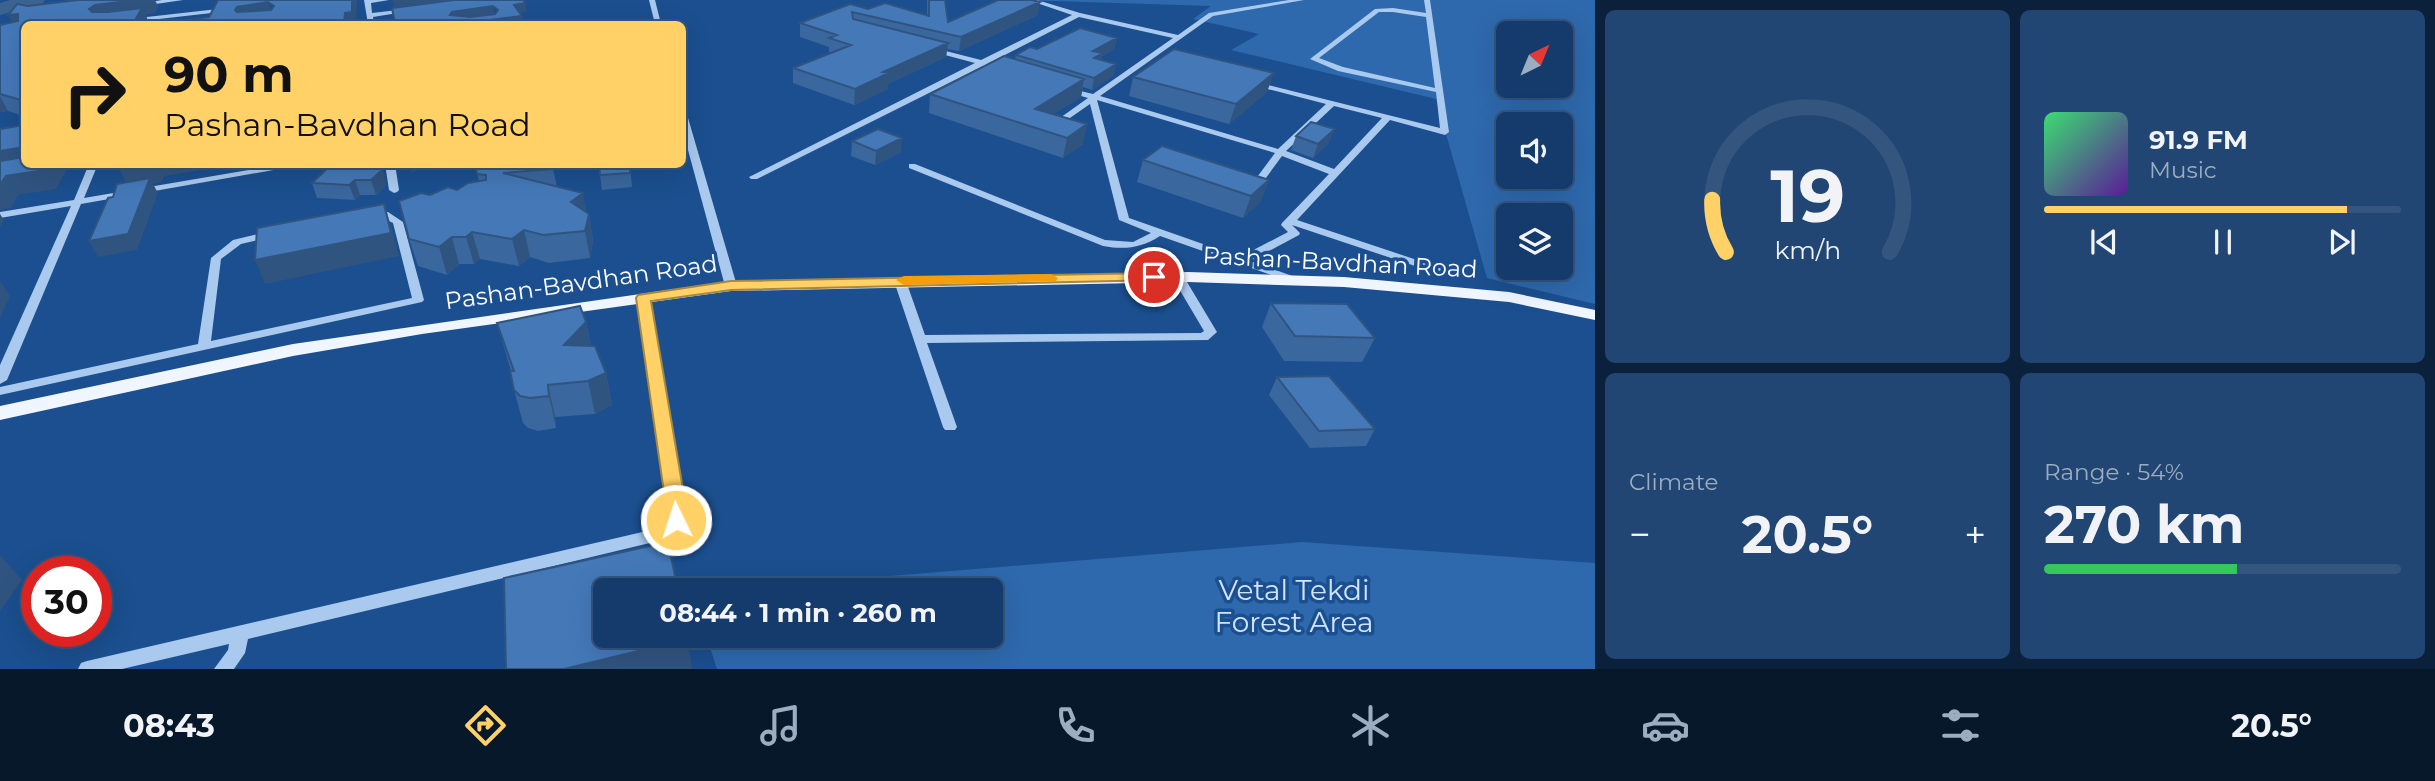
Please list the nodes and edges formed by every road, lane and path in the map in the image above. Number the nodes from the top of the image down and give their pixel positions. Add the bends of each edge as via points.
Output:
1 (180, 0) edge
2 (386, 0) edge
3 (652, 0) edge
4 (1031, 0) edge
5 (1301, 0) edge
6 (1427, 0) edge
7 (162, 1) edge
8 (172, 1) edge
9 (367, 1) edge
10 (136, 5) edge
11 (230, 10) edge
12 (420, 10) edge
13 (369, 15) junction
14 (1078, 15) junction
15 (1429, 16) junction
16 (161, 21) edge
17 (370, 21) edge
18 (658, 21) edge
19 (1179, 37) junction
20 (919, 46) edge
21 (1153, 57) junction
22 (1166, 60) edge
23 (983, 62) junction
24 (1007, 70) edge
25 (1242, 80) edge
26 (1056, 85) edge
27 (1440, 91) junction
28 (1092, 97) junction
29 (1332, 103) junction
30 (1388, 117) junction
31 (1054, 125) edge
32 (686, 139) edge
33 (1280, 152) junction
34 (912, 166) dead end
35 (53, 168) edge
36 (92, 168) edge
37 (279, 168) edge
38 (391, 168) edge
39 (37, 171) edge
40 (1336, 173) junction
41 (754, 177) dead end
42 (1257, 184) edge
43 (394, 190) dead end
44 (76, 202) junction
45 (0, 215) edge
46 (355, 219) edge
47 (1290, 221) junction
48 (1160, 232) junction
49 (278, 233) edge
50 (1241, 261) junction
51 (1455, 276) dead end
52 (1178, 277) junction
53 (900, 281) junction
54 (1298, 281) junction
55 (731, 286) junction
56 (643, 298) junction
57 (1595, 315) edge
58 (920, 339) junction
59 (204, 346) junction
60 (0, 380) edge
61 (0, 391) edge
62 (0, 414) edge
63 (950, 427) dead end
64 (240, 633) junction
65 (87, 669) edge
66 (223, 669) edge

1 - 8 street
2 - 9 street
3 - 18 street
4 - 14 street
5 - 19 street via 1211,14
6 - 15 street
7 - 8 street
7 - 10 street
8 - 16 street
9 - 13 street
11 - 16 street
12 - 13 street
13 - 17 street
14 - 19 street
14 - 23 street
15 - 27 street
15 - 27 street via 1377,10 1314,59
19 - 21 street
20 - 23 street
21 - 22 street
21 - 28 street
23 - 24 street
23 - 41 street
25 - 29 street
26 - 28 street
27 - 30 street via 1445,132
28 - 31 street
28 - 33 street
28 - 48 street via 1124,220
29 - 30 street
29 - 33 street
30 - 40 street
32 - 55 street
33 - 40 street
33 - 42 street
34 - 48 street via 1103,243 1139,246
35 - 39 street
36 - 44 street
37 - 44 street
38 - 43 street
40 - 47 street
44 - 45 street
44 - 60 street
46 - 59 street via 388,215 398,222 418,300
47 - 50 street via 1286,225 1295,233
47 - 51 street
48 - 50 street
49 - 59 street via 237,243 216,258
50 - 54 street
52 - 53 main road, Pashan-Bavdhan Road
52 - 54 main road, Pashan-Bavdhan Road
52 - 58 street via 1211,332 1204,337
53 - 55 main road, Pashan-Bavdhan Road
53 - 58 street
54 - 57 main road, Pashan-Bavdhan Road via 1509,297
55 - 56 main road, Pashan-Bavdhan Road
56 - 62 main road, Pashan-Bavdhan Road via 293,350
56 - 64 street via 677,513 672,527 654,536
58 - 63 street
59 - 61 street
64 - 65 street
64 - 66 street via 236,653

